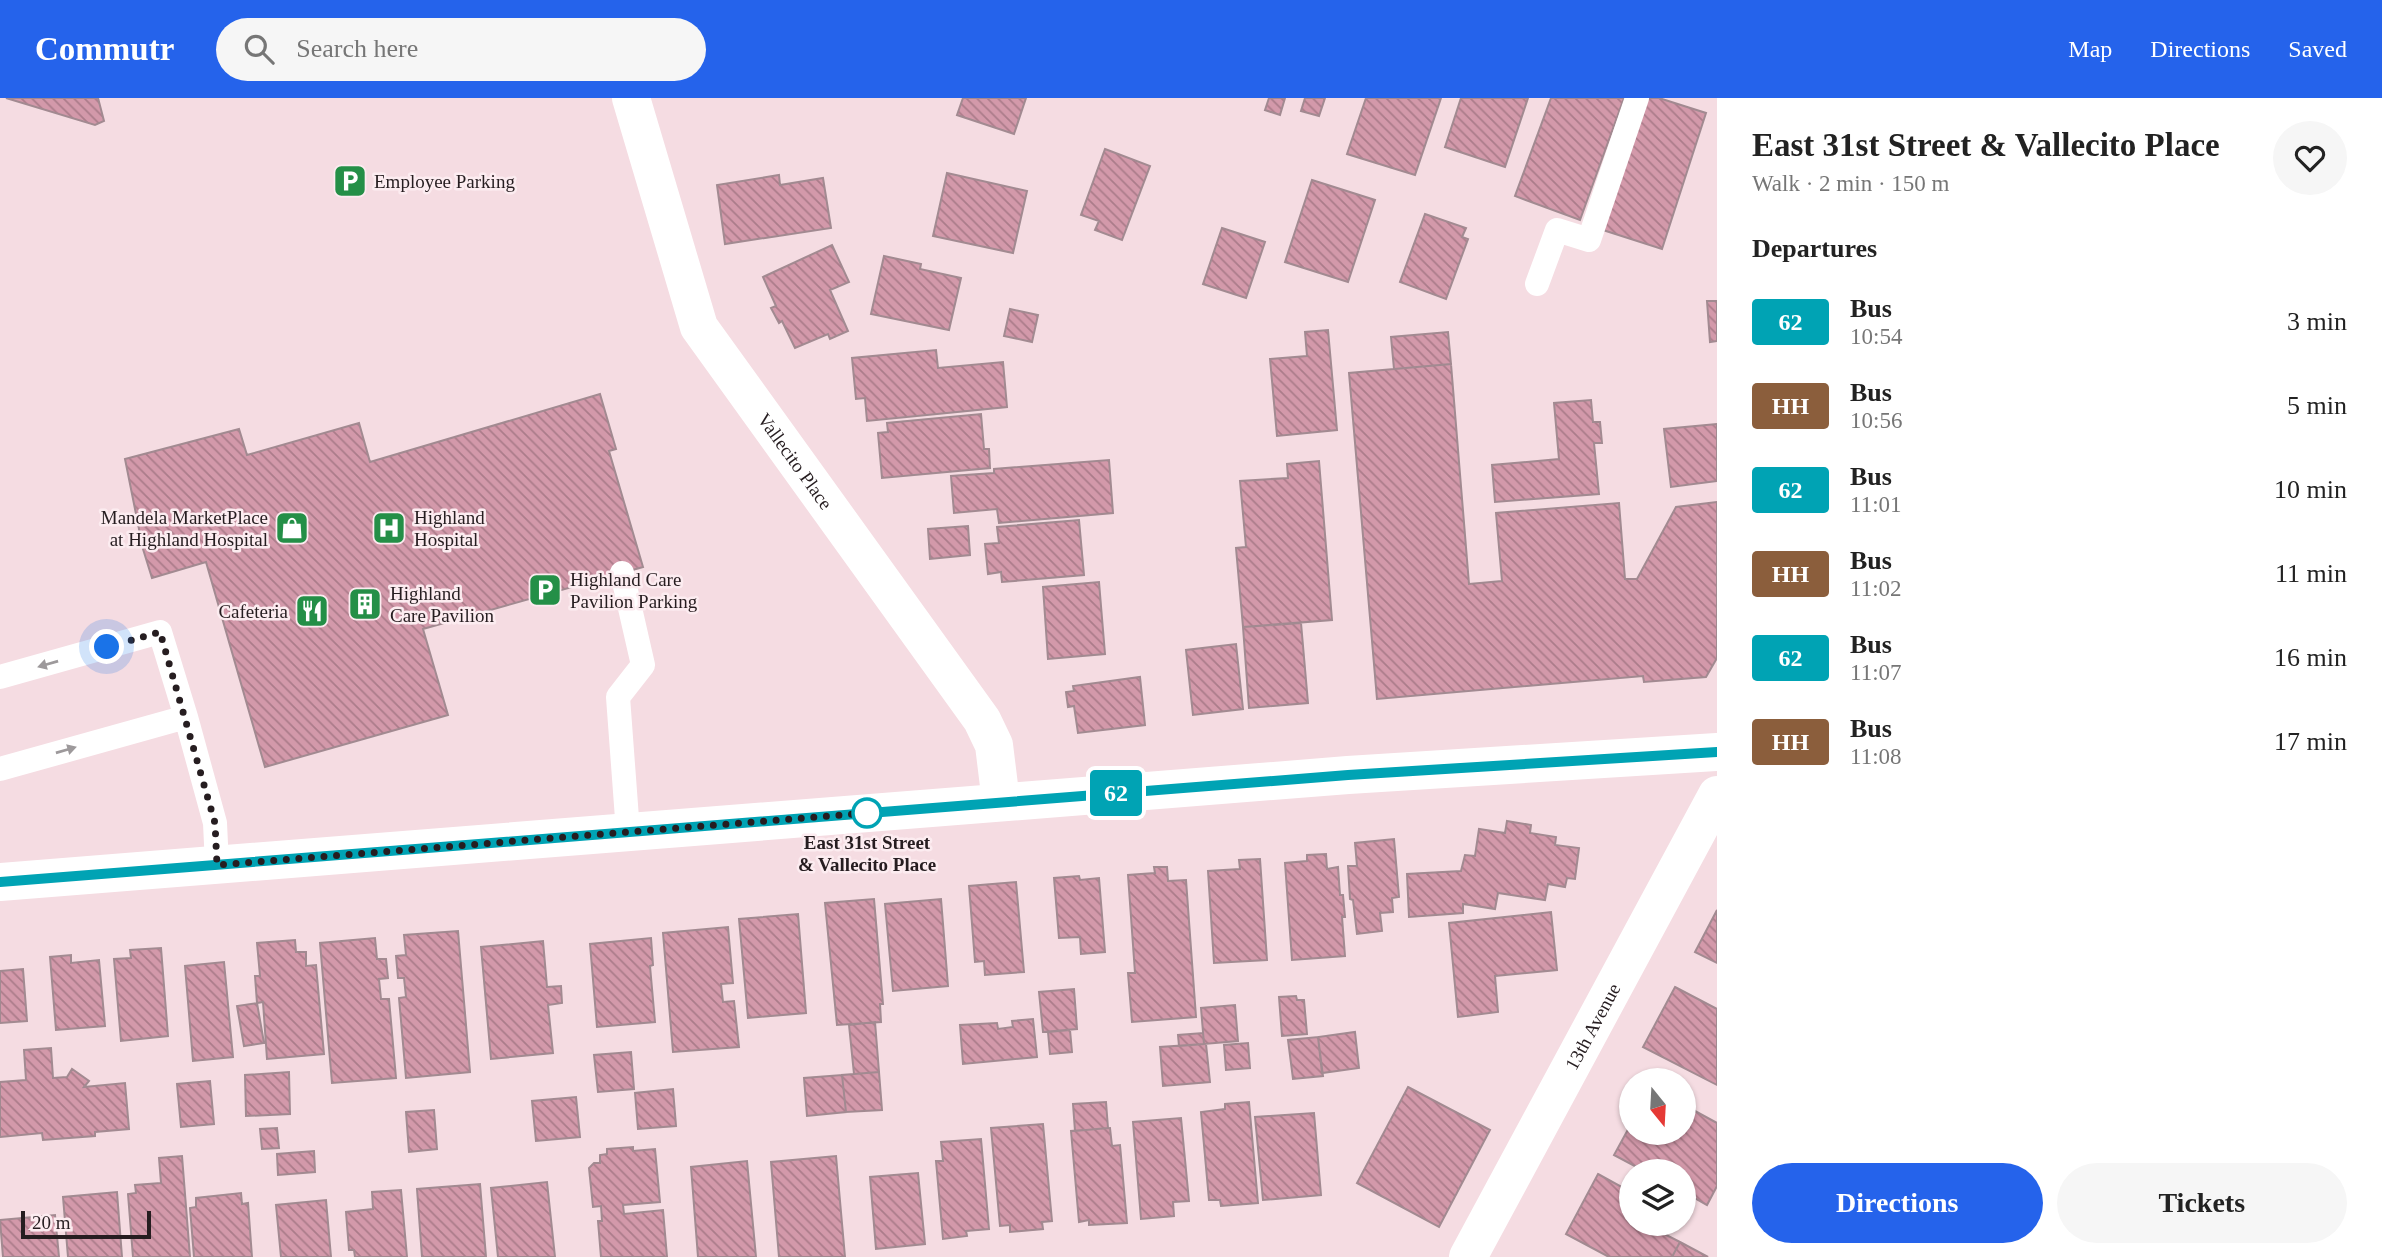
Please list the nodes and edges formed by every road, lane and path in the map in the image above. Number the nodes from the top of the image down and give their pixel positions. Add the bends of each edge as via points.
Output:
1 (631, 98) edge
2 (1637, 98) edge
3 (1537, 284) dead end
4 (622, 573) dead end
5 (0, 677) edge
6 (186, 717) junction
7 (1717, 752) edge
8 (0, 769) edge
9 (1717, 795) edge
10 (1001, 803) junction
11 (628, 832) junction
12 (217, 865) junction
13 (0, 882) edge
14 (1468, 1257) edge

1 - 10 street, Vallecito Place via 699,327 982,720 994,745
2 - 3 lane via 1589,240 1557,230
4 - 11 lane via 643,665 618,697
6 -> 5 lane via 160,632
8 -> 6 lane
6 - 12 lane via 215,823
7 - 10 street
9 - 14 street, 13th Avenue
10 - 11 street
11 - 12 street
12 - 13 street

